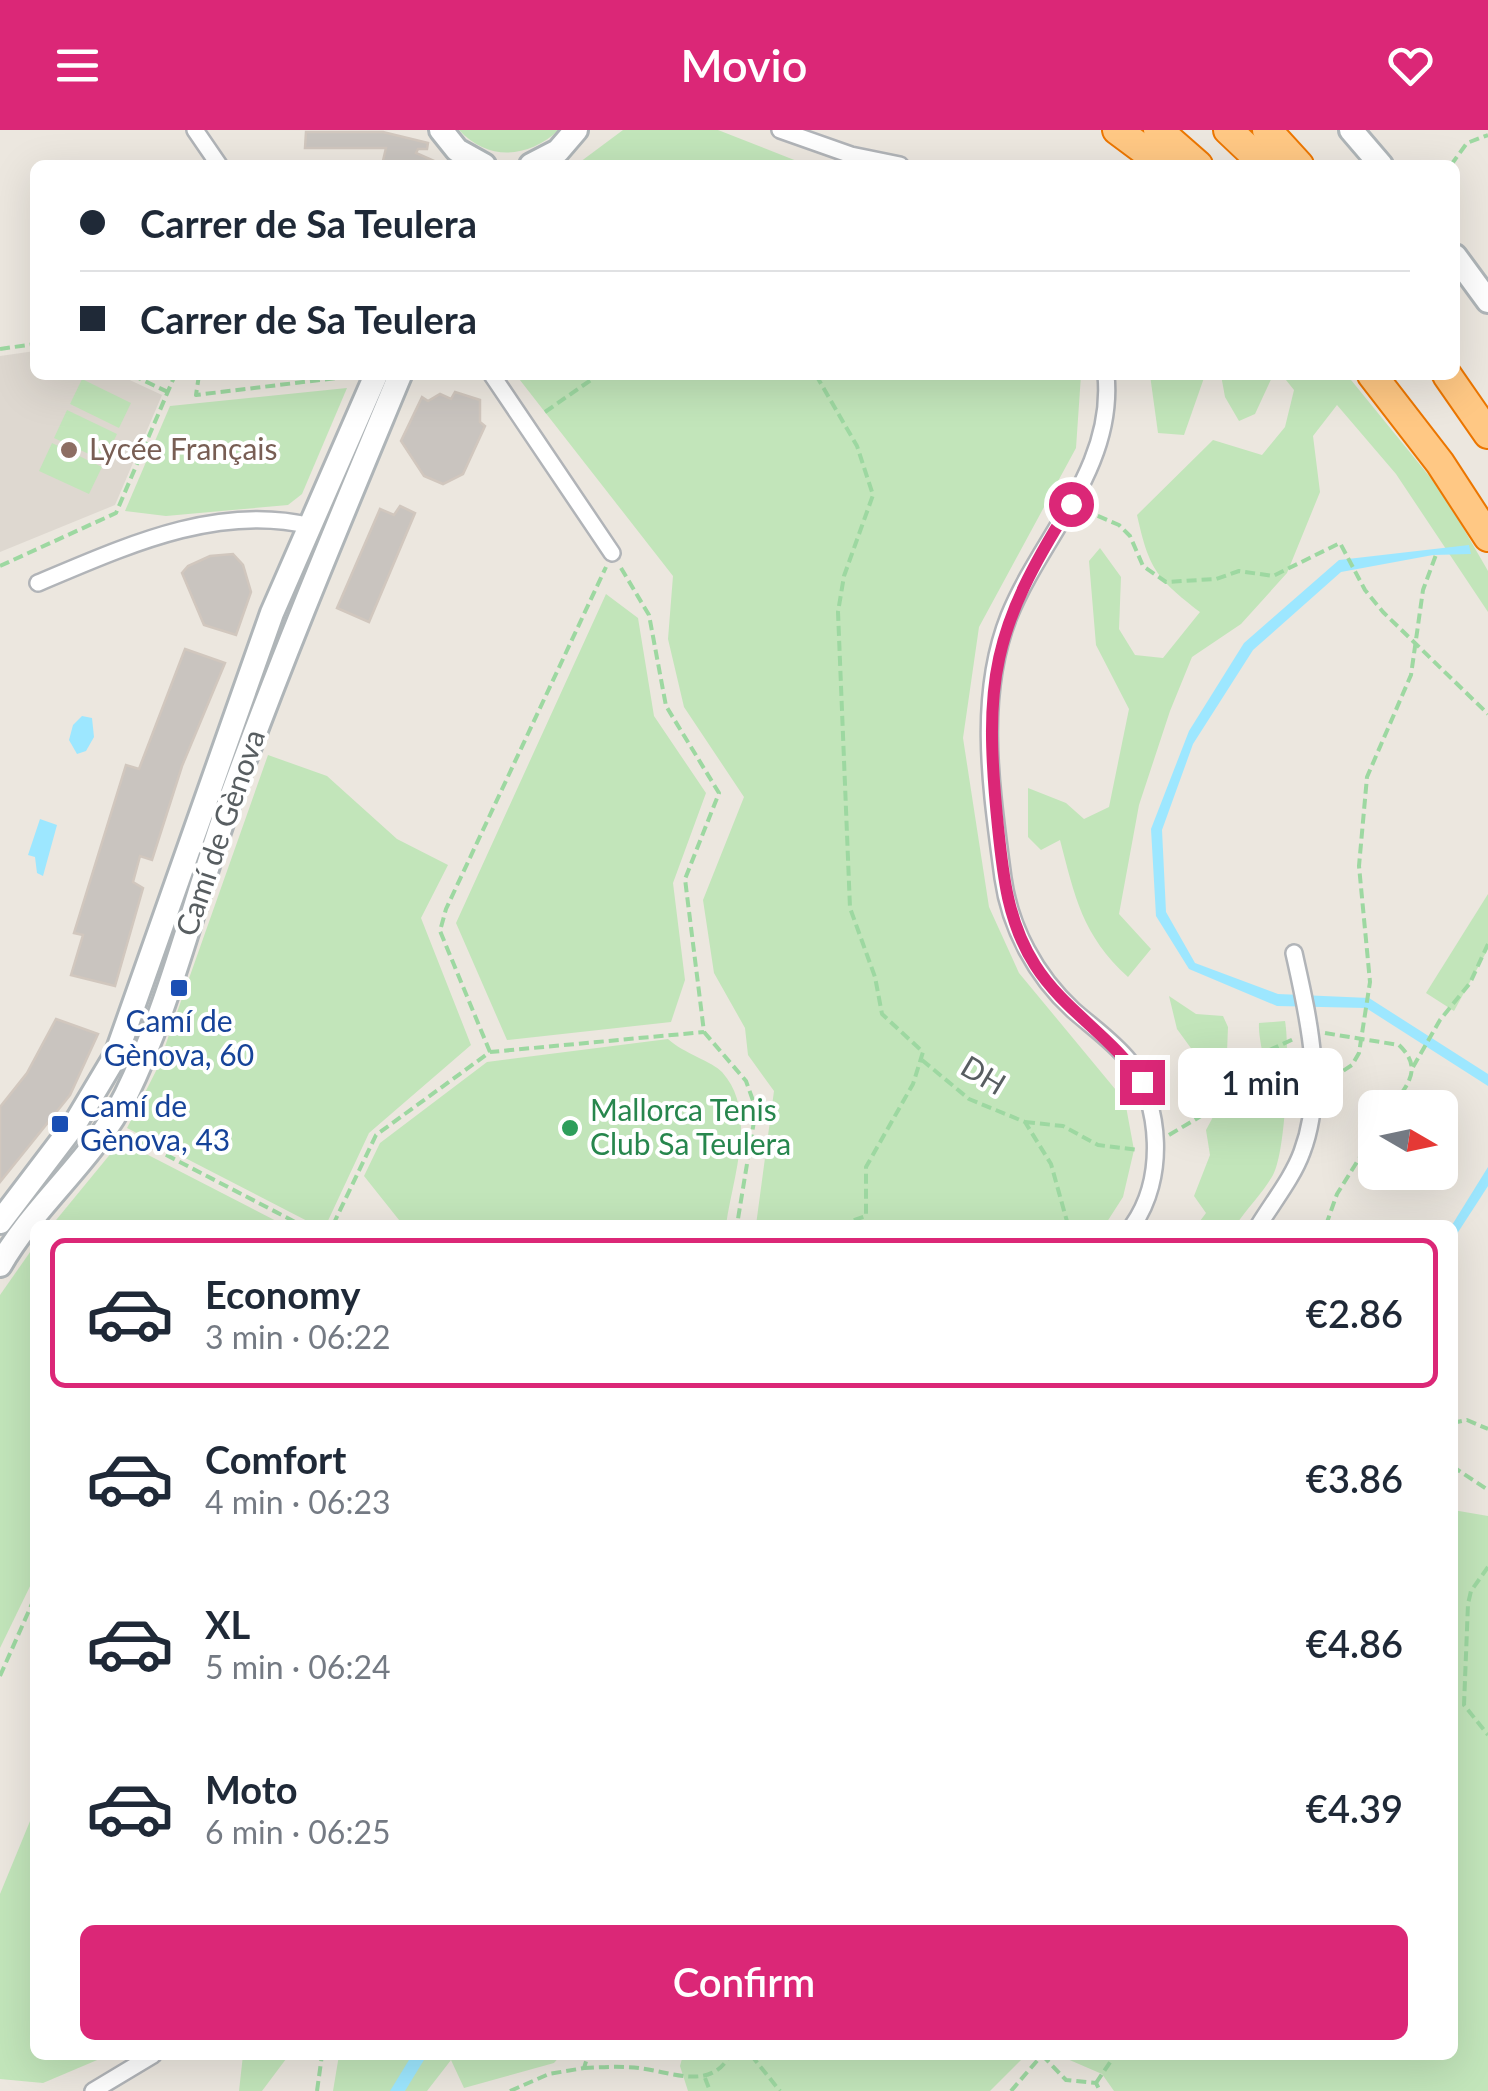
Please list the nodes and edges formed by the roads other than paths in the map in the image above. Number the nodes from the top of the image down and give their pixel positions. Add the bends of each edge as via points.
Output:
1 (195, 130) edge
2 (576, 130) edge
3 (780, 130) edge
4 (1117, 130) edge
5 (1158, 130) edge
6 (1228, 130) edge
7 (1267, 130) edge
8 (1351, 130) edge
9 (444, 134) edge
10 (216, 160) edge
11 (456, 160) edge
12 (473, 160) edge
13 (542, 160) edge
14 (873, 160) edge
15 (1157, 160) edge
16 (1192, 160) edge
17 (1259, 160) edge
18 (1294, 160) edge
19 (1377, 160) edge
20 (1460, 263) edge
21 (1488, 301) edge
22 (1460, 367) edge
23 (374, 380) edge
24 (398, 380) edge
25 (495, 380) edge
26 (1106, 380) edge
27 (1376, 380) edge
28 (1398, 380) edge
29 (1450, 380) edge
30 (1488, 406) edge
31 (1488, 434) edge
32 (1488, 507) edge
33 (312, 526) junction
34 (1488, 537) edge
35 (612, 553) road end
36 (38, 582) dead end
37 (1294, 954) dead end
38 (35, 1220) edge
39 (1136, 1220) edge
40 (1262, 1220) edge
41 (0, 1222) edge
42 (30, 1226) edge
43 (0, 1265) edge
44 (145, 2060) edge
45 (93, 2091) edge

1 - 10 street
2 - 13 street
3 - 14 street
4 - 15 highway
5 - 16 highway
6 - 17 highway
7 - 18 highway
8 - 19 street
9 - 11 street
9 - 12 street
20 - 21 street
22 - 30 highway
23 - 33 street, Camí de Gènova
24 - 38 street, Camí de Gènova via 260,720 156,1026 108,1125
25 - 35 street
26 - 39 street via 1105,428 1009,617 994,668 990,744 1004,883 1019,934 1041,974 1127,1058 1142,1082 1156,1141 1152,1183
27 - 34 highway
28 - 32 highway
29 - 31 highway
33 - 36 street via 278,518 212,522 138,541
33 - 41 street, Camí de Gènova via 272,613 116,1054 76,1122
37 - 40 street via 1314,1084 1302,1151
42 - 43 street, Camí de Gènova
44 - 45 street

